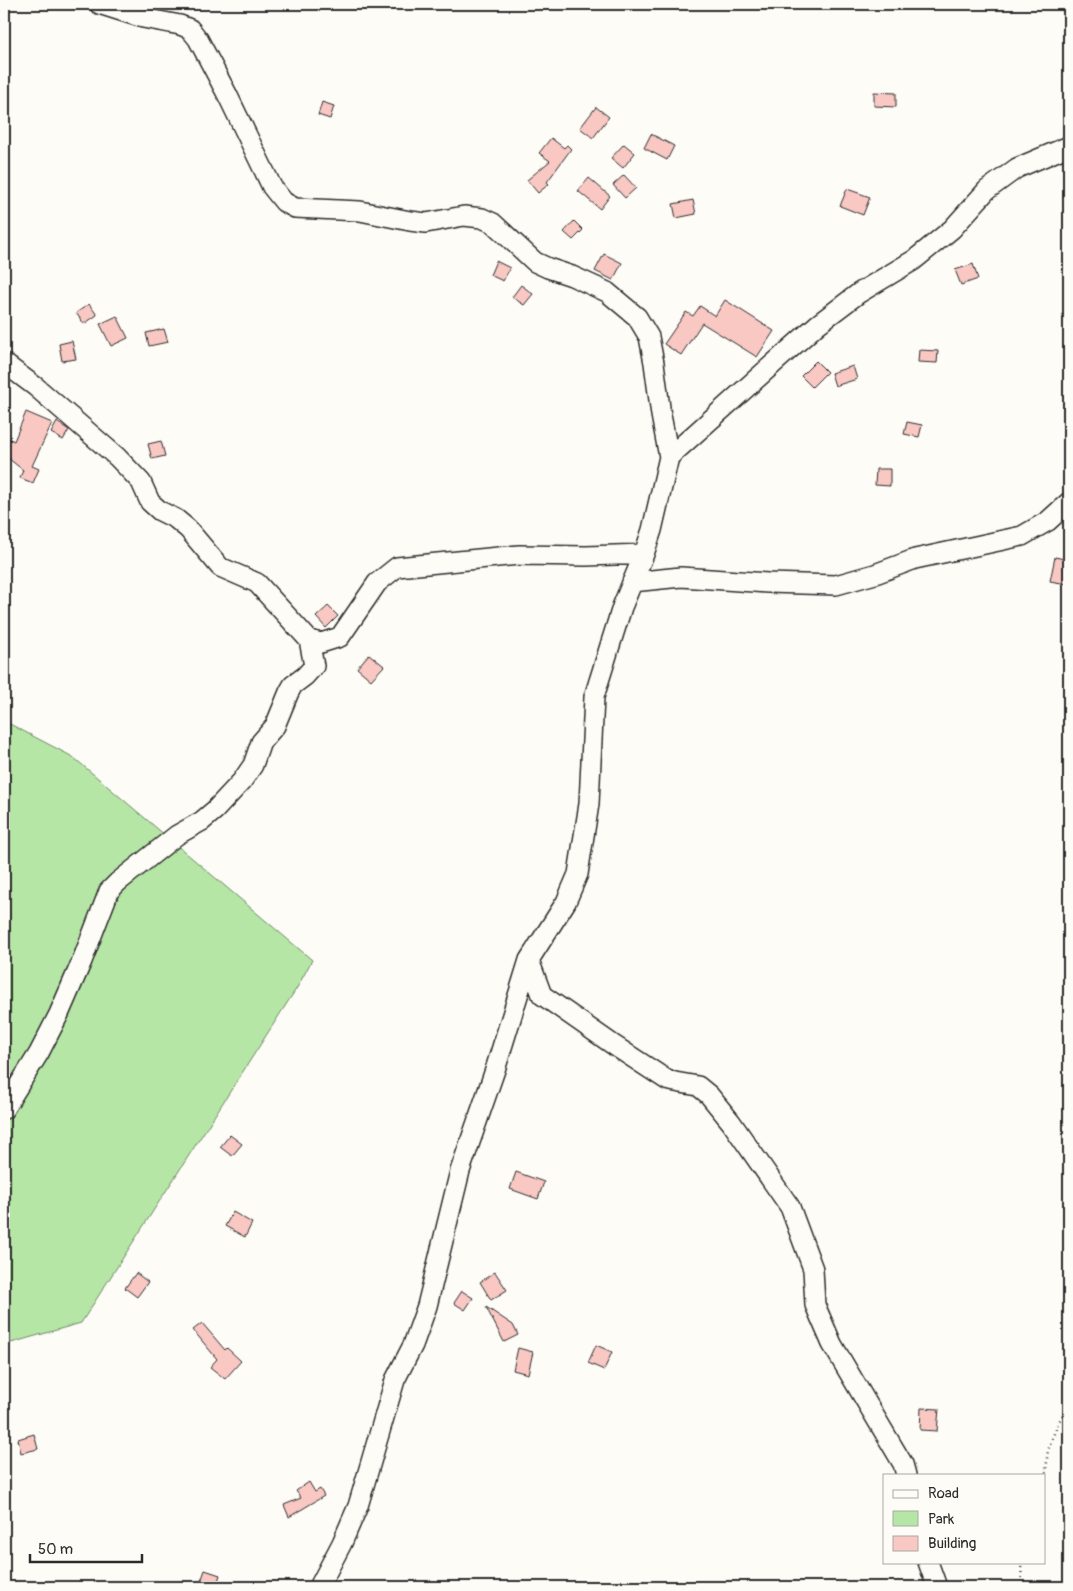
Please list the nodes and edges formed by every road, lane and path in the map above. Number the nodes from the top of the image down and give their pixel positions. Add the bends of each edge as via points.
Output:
1 (99, 4) edge
2 (1069, 146) edge
3 (4, 363) edge
4 (669, 457) junction
5 (1069, 502) edge
6 (644, 554) junction
7 (632, 582) junction
8 (340, 637) junction
9 (310, 640) junction
10 (312, 670) junction
11 (529, 960) junction
12 (4, 1109) edge
13 (1069, 1404) edge
14 (906, 1474) edge
15 (1045, 1474) edge
16 (929, 1564) edge
17 (1021, 1564) edge
18 (319, 1587) edge
19 (937, 1587) edge
20 (1022, 1587) edge

1 - 4 street via 190,29 227,94 272,187 284,202 294,208 360,211 418,222 464,216 482,218 493,223 535,262 607,292 637,317 649,337
2 - 4 street via 1017,168 987,190 952,229 914,260 859,292 818,324
3 - 9 street via 117,457 140,482 150,502 188,529 220,567 257,583
4 - 6 street
5 - 7 street via 1048,521 1022,536 915,559 836,585 681,577
6 - 7 street
6 - 8 street via 519,555 397,567 376,583
7 - 11 street via 594,697 589,804 578,874 566,902
8 - 9 street via 321,642
8 - 10 street via 324,662
9 - 10 street via 314,661
10 - 12 street via 293,685 242,781 202,821 177,835 109,892 59,1014
11 - 14 street via 542,995 667,1080 698,1086 731,1122 790,1207 812,1269 815,1305
11 - 18 street via 460,1172 427,1306 413,1345 395,1380 358,1506
13 - 15 path via 1059,1420
16 - 19 street
17 - 20 path

